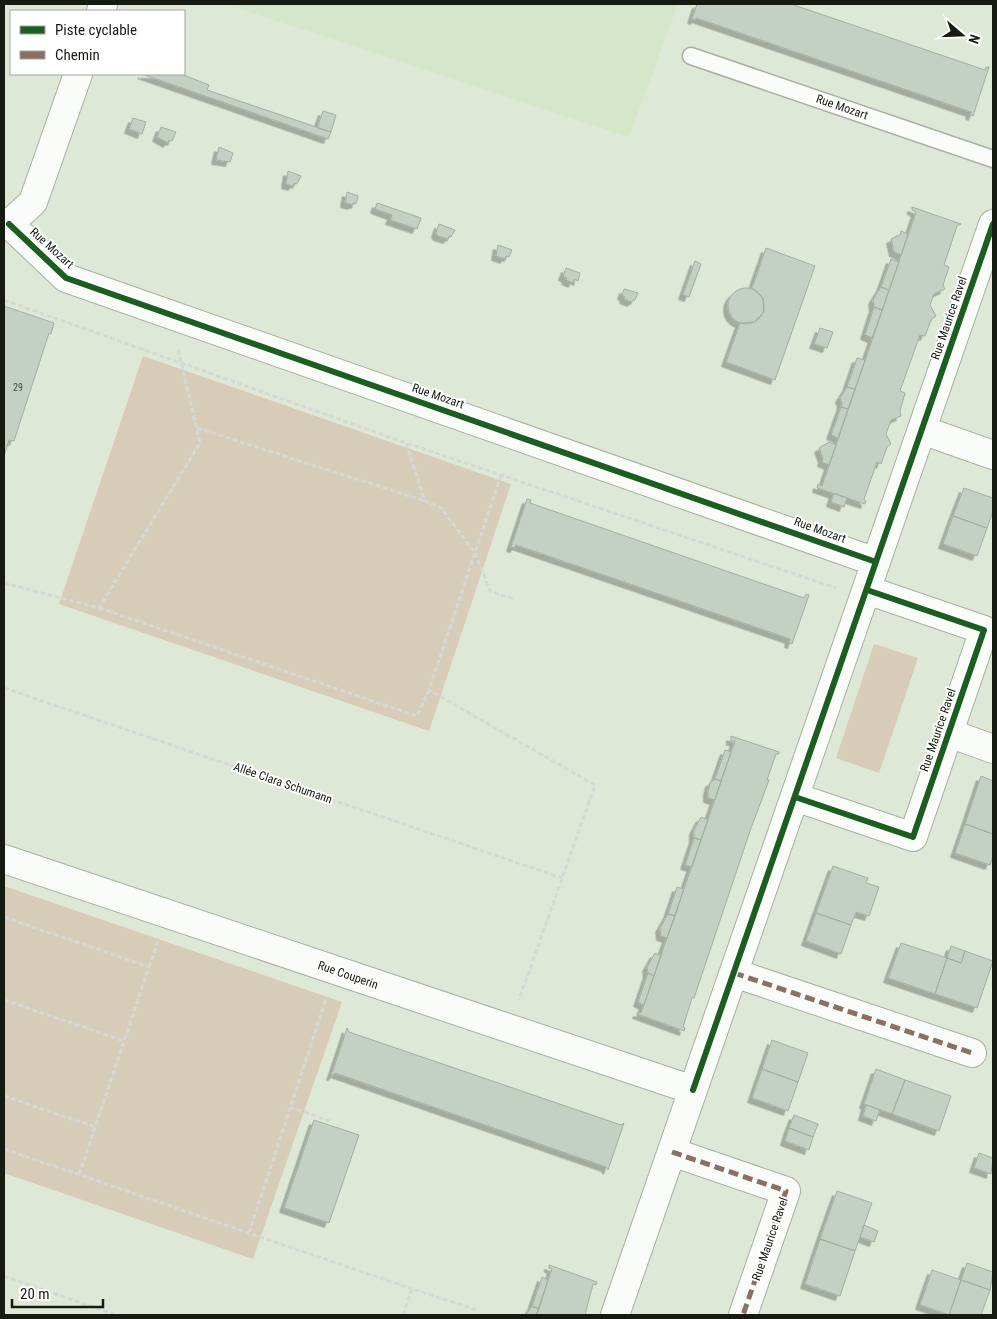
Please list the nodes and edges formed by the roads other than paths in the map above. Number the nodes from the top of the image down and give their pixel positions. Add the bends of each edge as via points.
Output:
1 (691, 56) dead end
2 (78, 75) edge
3 (993, 159) edge
4 (6, 224) edge
5 (993, 224) edge
6 (922, 430) junction
7 (993, 455) edge
8 (876, 562) junction
9 (854, 590) junction
10 (949, 733) junction
11 (993, 749) edge
12 (795, 797) junction
13 (4, 859) edge
14 (734, 973) junction
15 (972, 1054) dead end
16 (693, 1090) junction
17 (672, 1152) junction
18 (615, 1315) edge
19 (743, 1315) edge

1 - 3 lane, Rue Mozart
2 - 4 street via 33,202
4 - 8 street, Rue Mozart via 66,278
5 - 6 street, Rue Maurice Ravel
6 - 7 street
6 - 8 street, Rue Maurice Ravel
8 - 9 street, Rue Maurice Ravel
9 - 10 street, Rue Maurice Ravel via 984,630
9 - 12 street, Rue Maurice Ravel
10 - 11 street
10 - 12 street, Rue Maurice Ravel via 913,837
12 - 14 street, Rue Maurice Ravel
13 - 16 street, Rue Couperin
14 - 15 street
14 - 16 street, Rue Maurice Ravel
16 - 17 street, Rue Maurice Ravel
17 - 18 street, Rue Maurice Ravel
17 - 19 street, Rue Maurice Ravel via 786,1191

